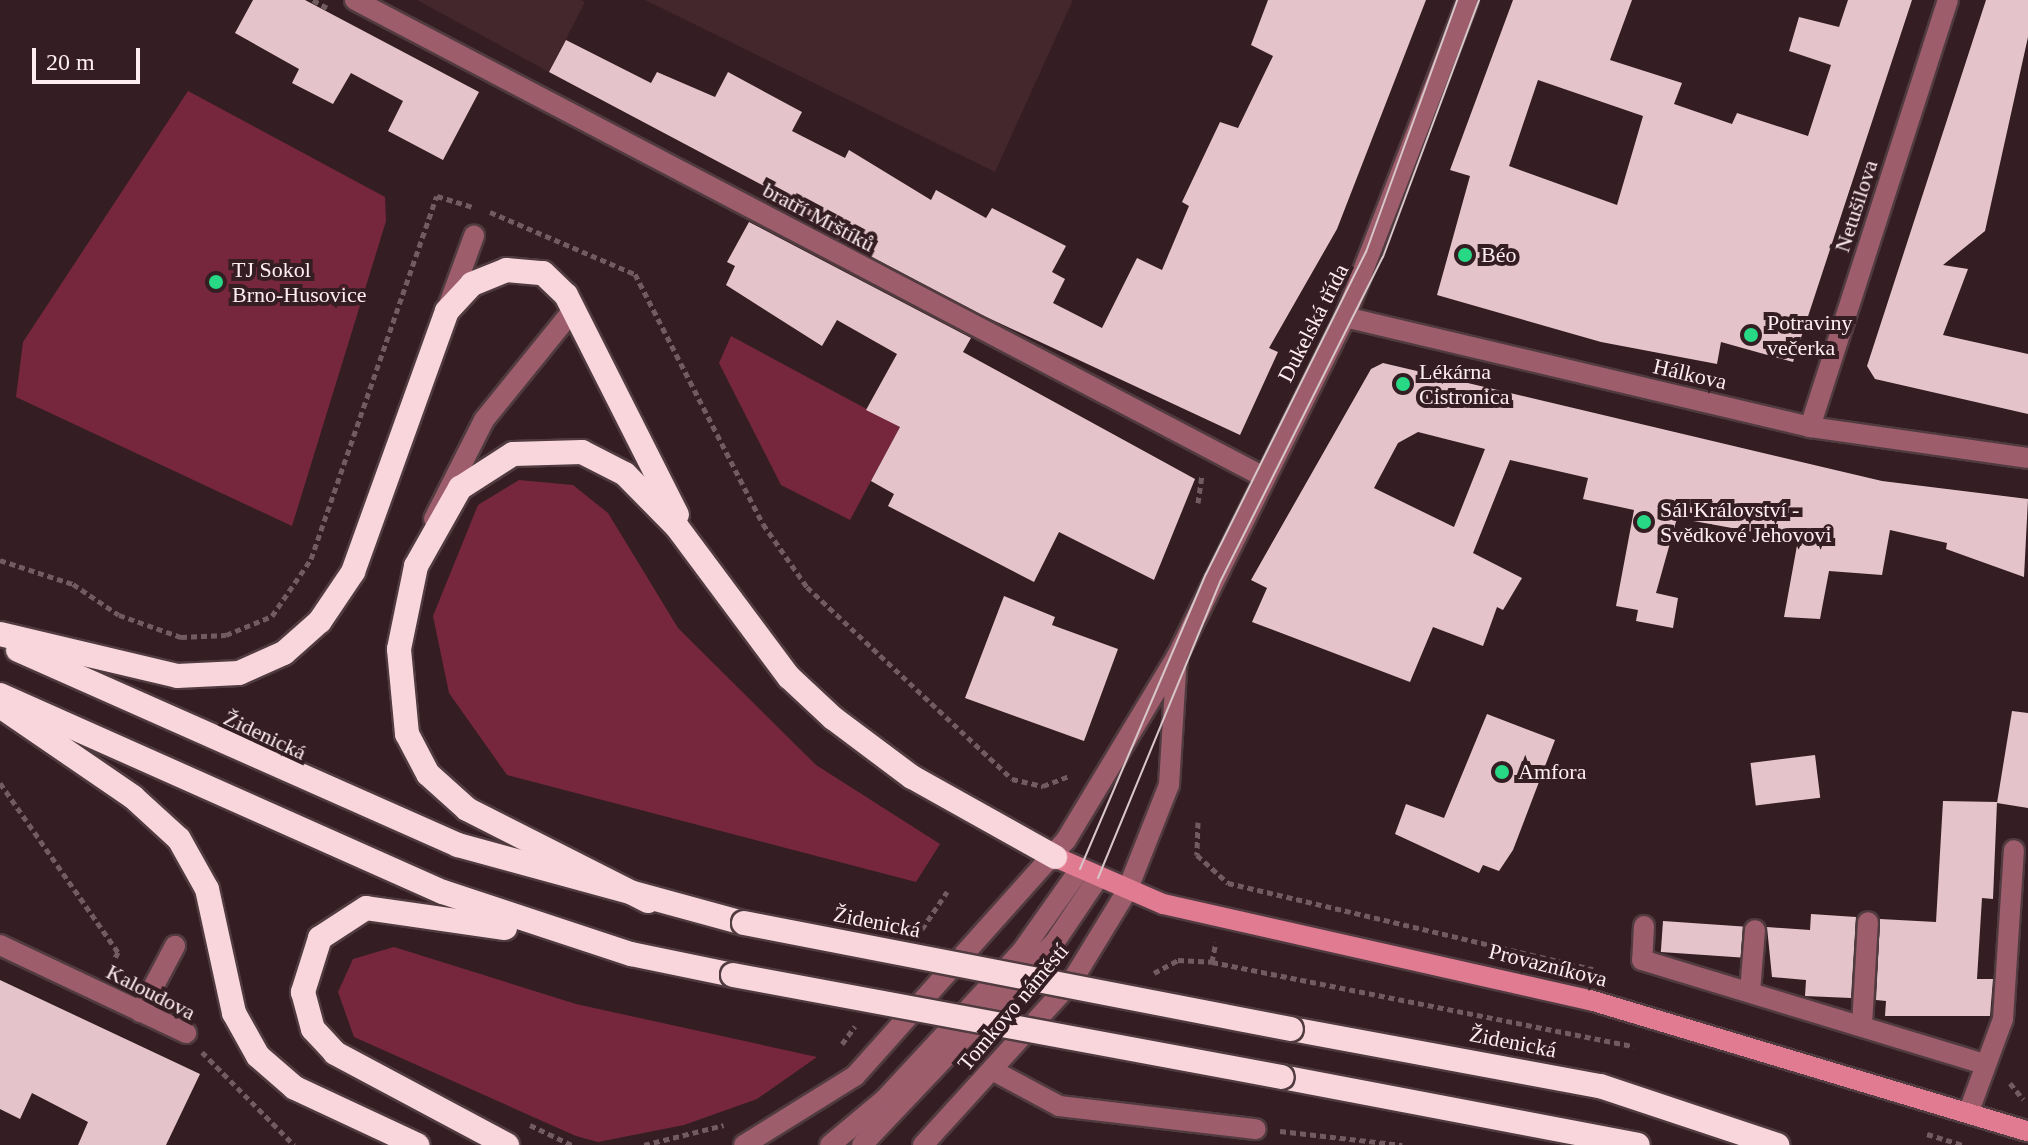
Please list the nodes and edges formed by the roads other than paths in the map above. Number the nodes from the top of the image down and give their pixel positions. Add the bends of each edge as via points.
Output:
1 (355, 0) edge
2 (1468, 0) edge
3 (1948, 0) edge
4 (474, 236) dead end
5 (574, 309) junction
6 (447, 311) junction
7 (1345, 317) junction
8 (1810, 427) junction
9 (2028, 458) edge
10 (1262, 476) junction
11 (428, 538) junction
12 (696, 554) junction
13 (0, 634) edge
14 (0, 642) edge
15 (1177, 656) junction
16 (0, 695) edge
17 (0, 706) edge
18 (2014, 850) dead end
19 (1055, 857) junction
20 (1089, 873) junction
21 (1127, 891) junction
22 (648, 901) junction
23 (1868, 922) dead end
24 (1644, 926) dead end
25 (1755, 930) dead end
26 (0, 945) edge
27 (175, 946) dead end
28 (631, 954) junction
29 (1750, 992) junction
30 (140, 1012) junction
31 (1862, 1025) junction
32 (186, 1033) road end
33 (1985, 1064) junction
34 (992, 1070) junction
35 (1969, 1111) junction
36 (1256, 1129) road end
37 (2028, 1131) edge
38 (417, 1145) edge
39 (507, 1145) edge
40 (744, 1145) edge
41 (830, 1145) edge
42 (862, 1145) edge
43 (923, 1145) edge
44 (1638, 1145) edge
45 (1777, 1145) edge

1 - 10 street, bratří Mrštíků
2 - 7 street, Dukelská třída
3 - 8 street, Netušilova
4 - 6 street
5 - 6 highway via 554,279 525,269 472,284
5 - 11 street via 477,430
5 - 12 highway
6 - 13 highway via 349,580 320,621 284,653 239,673 177,676
7 - 8 street, Hálkova
7 - 10 street, Dukelská třída
8 - 9 street, Hálkova
10 - 15 street, Dukelská třída
11 - 12 highway via 476,473 513,454 558,448 625,474
11 - 22 highway via 407,595 399,649 402,715 421,762 467,809
12 - 19 highway via 755,637 833,718 912,777
14 - 22 highway, Židenická via 391,819
15 - 19 street, Dukelská třída
15 - 21 street, Dukelská třída via 1169,785
16 - 28 highway via 378,868
17 - 38 highway via 133,797 179,839 207,889 234,1013 258,1056 295,1088
18 - 33 street via 2003,1019
19 - 20 main road, Provazníkova
19 - 40 street via 855,1076
20 - 21 main road, Provazníkova
20 - 41 street via 885,1099
20 - 42 street via 1054,943
21 - 34 street, Tomkovo náměstí via 1079,971
21 - 35 main road, Provazníkova via 1221,919 1590,1000
22 - 45 highway, Židenická, bridge via 1600,1086
23 - 31 street
24 - 29 street via 1642,960
25 - 29 street
26 - 30 street, Kaloudova
27 - 30 street
28 - 39 highway via 384,906 348,915 320,938 303,992 323,1042 360,1070
28 - 44 highway, bridge
29 - 31 street
30 - 32 street, Kaloudova
31 - 33 street
33 - 35 street
34 - 36 street via 1059,1106
34 - 43 street, Tomkovo náměstí
35 - 37 main road, Provazníkova

